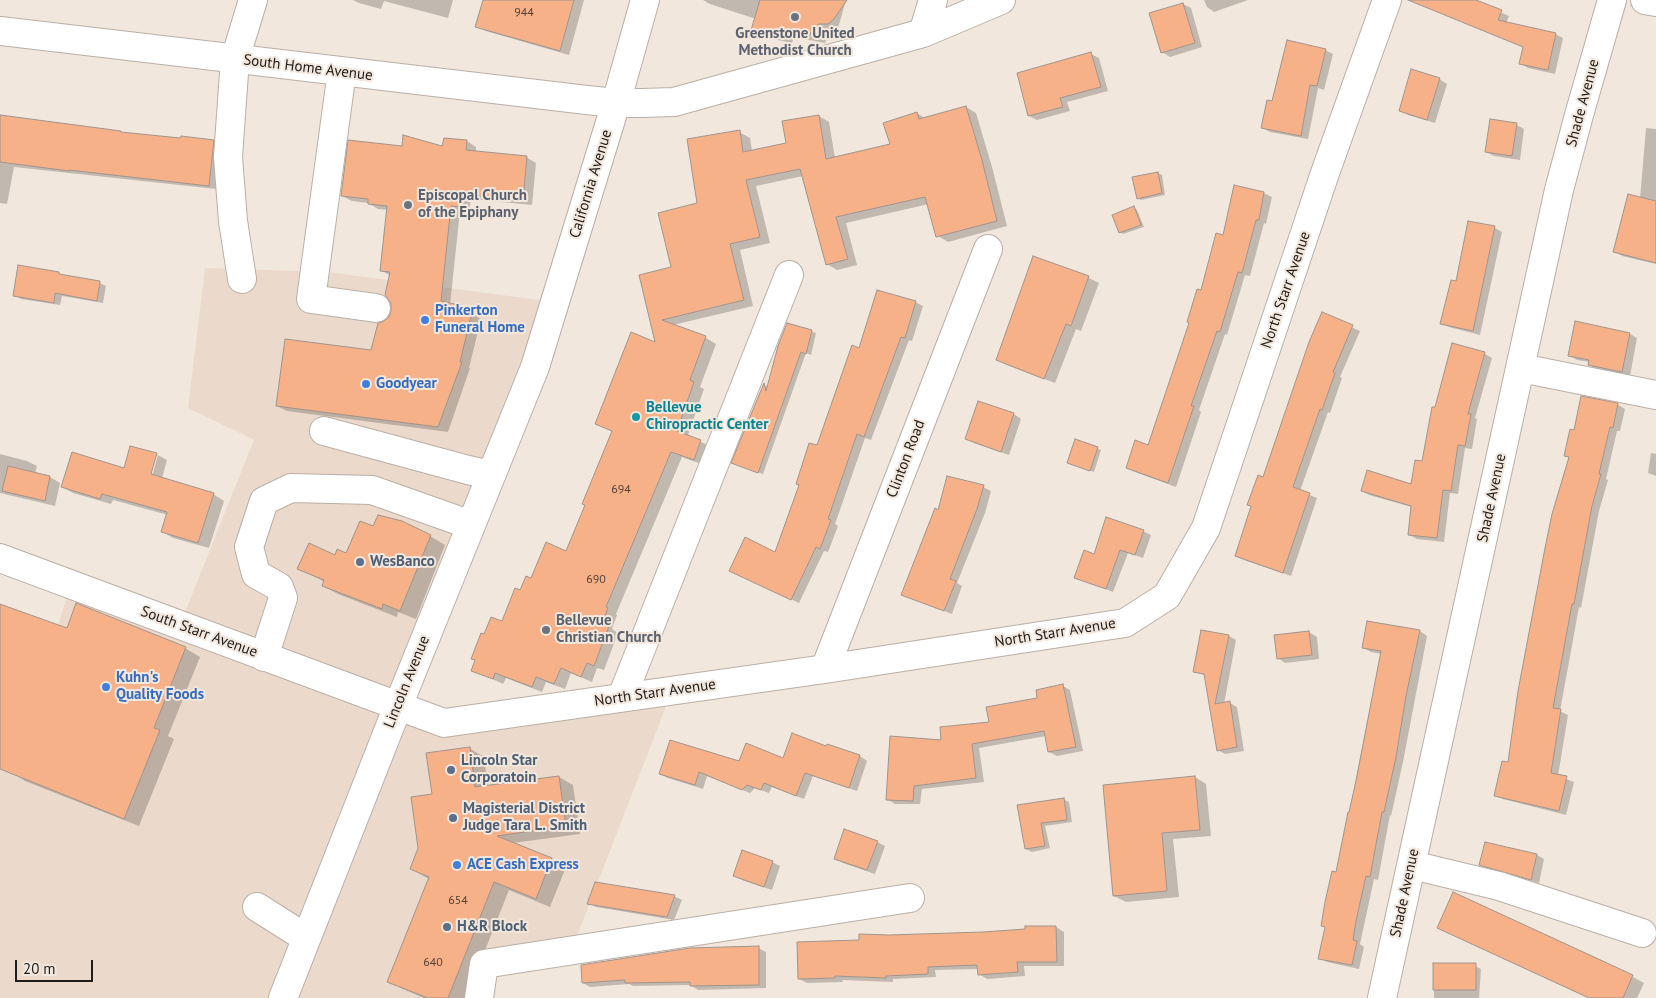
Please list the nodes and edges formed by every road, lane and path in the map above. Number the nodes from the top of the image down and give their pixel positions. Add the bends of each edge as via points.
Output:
1 (253, 0) edge
2 (645, 0) edge
3 (933, 0) edge
4 (1000, 0) edge
5 (1387, 0) edge
6 (1612, 0) edge
7 (1646, 0) edge
8 (1656, 2) edge
9 (0, 31) edge
10 (923, 33) junction
11 (236, 59) junction
12 (342, 72) junction
13 (616, 104) junction
14 (988, 249) dead end
15 (789, 275) dead end
16 (242, 279) dead end
17 (376, 308) dead end
18 (535, 367) joint
19 (1521, 368) junction
20 (1656, 395) edge
21 (324, 431) dead end
22 (491, 475) junction
23 (471, 525) junction
24 (0, 558) edge
25 (264, 657) junction
26 (824, 669) junction
27 (622, 698) junction
28 (398, 706) junction
29 (1412, 866) junction
30 (910, 898) dead end
31 (257, 907) dead end
32 (1642, 933) dead end
33 (306, 938) junction
34 (283, 998) edge
35 (479, 998) edge
36 (1382, 998) edge

1 - 11 street
2 - 13 street, California Avenue
3 - 10 street
4 - 10 street, South Home Avenue
5 - 26 street, North Starr Avenue via 1325,173 1206,528 1167,596 1125,623
6 - 19 street, Shade Avenue via 1560,190
7 - 8 street
9 - 11 street, South Home Avenue
10 - 13 street, South Home Avenue via 674,102
11 - 12 street, South Home Avenue
11 - 16 street via 228,157
12 - 13 street, South Home Avenue
12 - 17 street via 312,300
13 - 18 street, California Avenue
14 - 26 street, Clinton Road
15 - 27 street
18 - 22 street, Lincoln Avenue
19 - 20 street
19 - 29 street, Shade Avenue
21 - 22 street
22 - 23 street, Lincoln Avenue
23 - 25 street via 372,490 291,488 264,501 250,547 256,574 279,587 284,598
23 - 28 street, Lincoln Avenue
24 - 25 street, South Starr Avenue
25 - 28 street, South Starr Avenue
26 - 27 street, North Starr Avenue
27 - 28 street, North Starr Avenue via 444,723
28 - 33 street, Lincoln Avenue
29 - 32 street via 1500,886
29 - 36 street, Shade Avenue
30 - 35 street via 484,964
31 - 33 street
33 - 34 street, Lincoln Avenue

